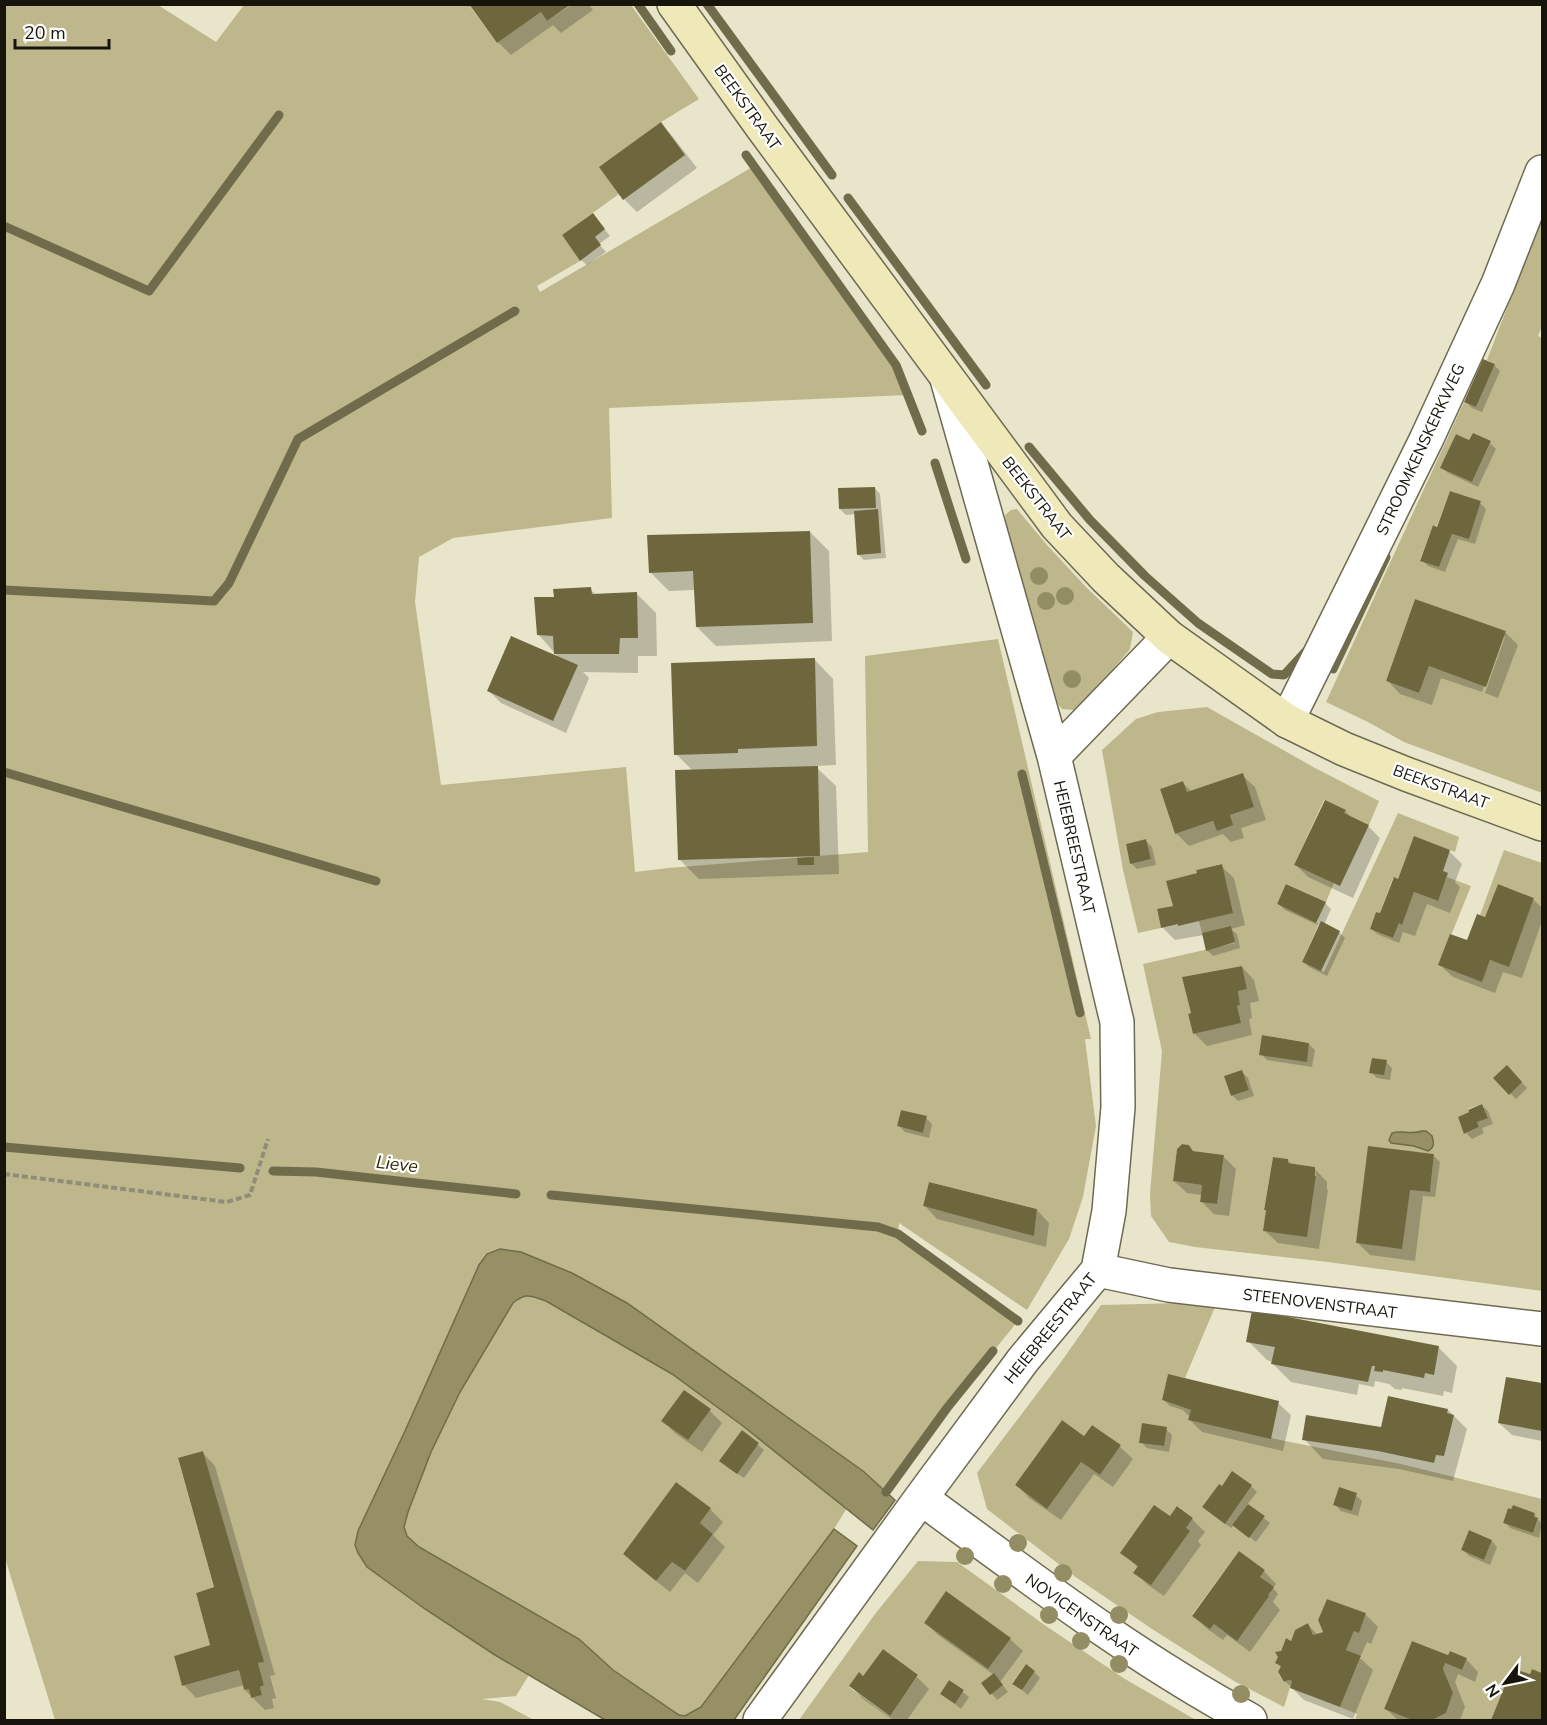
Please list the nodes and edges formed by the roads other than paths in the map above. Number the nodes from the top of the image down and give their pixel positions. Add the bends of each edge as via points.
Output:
1 (674, 4) edge
2 (1542, 172) edge
3 (946, 377) junction
4 (1169, 637) junction
5 (1287, 721) junction
6 (1054, 756) junction
7 (1542, 824) edge
8 (1098, 1270) junction
9 (1542, 1329) edge
10 (921, 1498) junction
11 (760, 1720) edge
12 (1250, 1720) edge

1 - 3 street, BEEKSTRAAT
2 - 5 street, STROOMKENSKERKWEG via 1498,284 1426,440
3 - 4 street, BEEKSTRAAT via 1057,526
3 - 6 street, HEIEBREESTRAAT
4 - 5 street, BEEKSTRAAT
4 - 6 street, HEIEBREESTRAAT
5 - 7 street, BEEKSTRAAT via 1354,753
6 - 8 street, HEIEBREESTRAAT via 1117,1022 1118,1107 1109,1211
8 - 9 street, STEENOVENSTRAAT via 1170,1285
8 - 10 street, HEIEBREESTRAAT via 1023,1360
10 - 11 street, HEIEBREESTRAAT
10 - 12 street, NOVICENSTRAAT via 1142,1657

